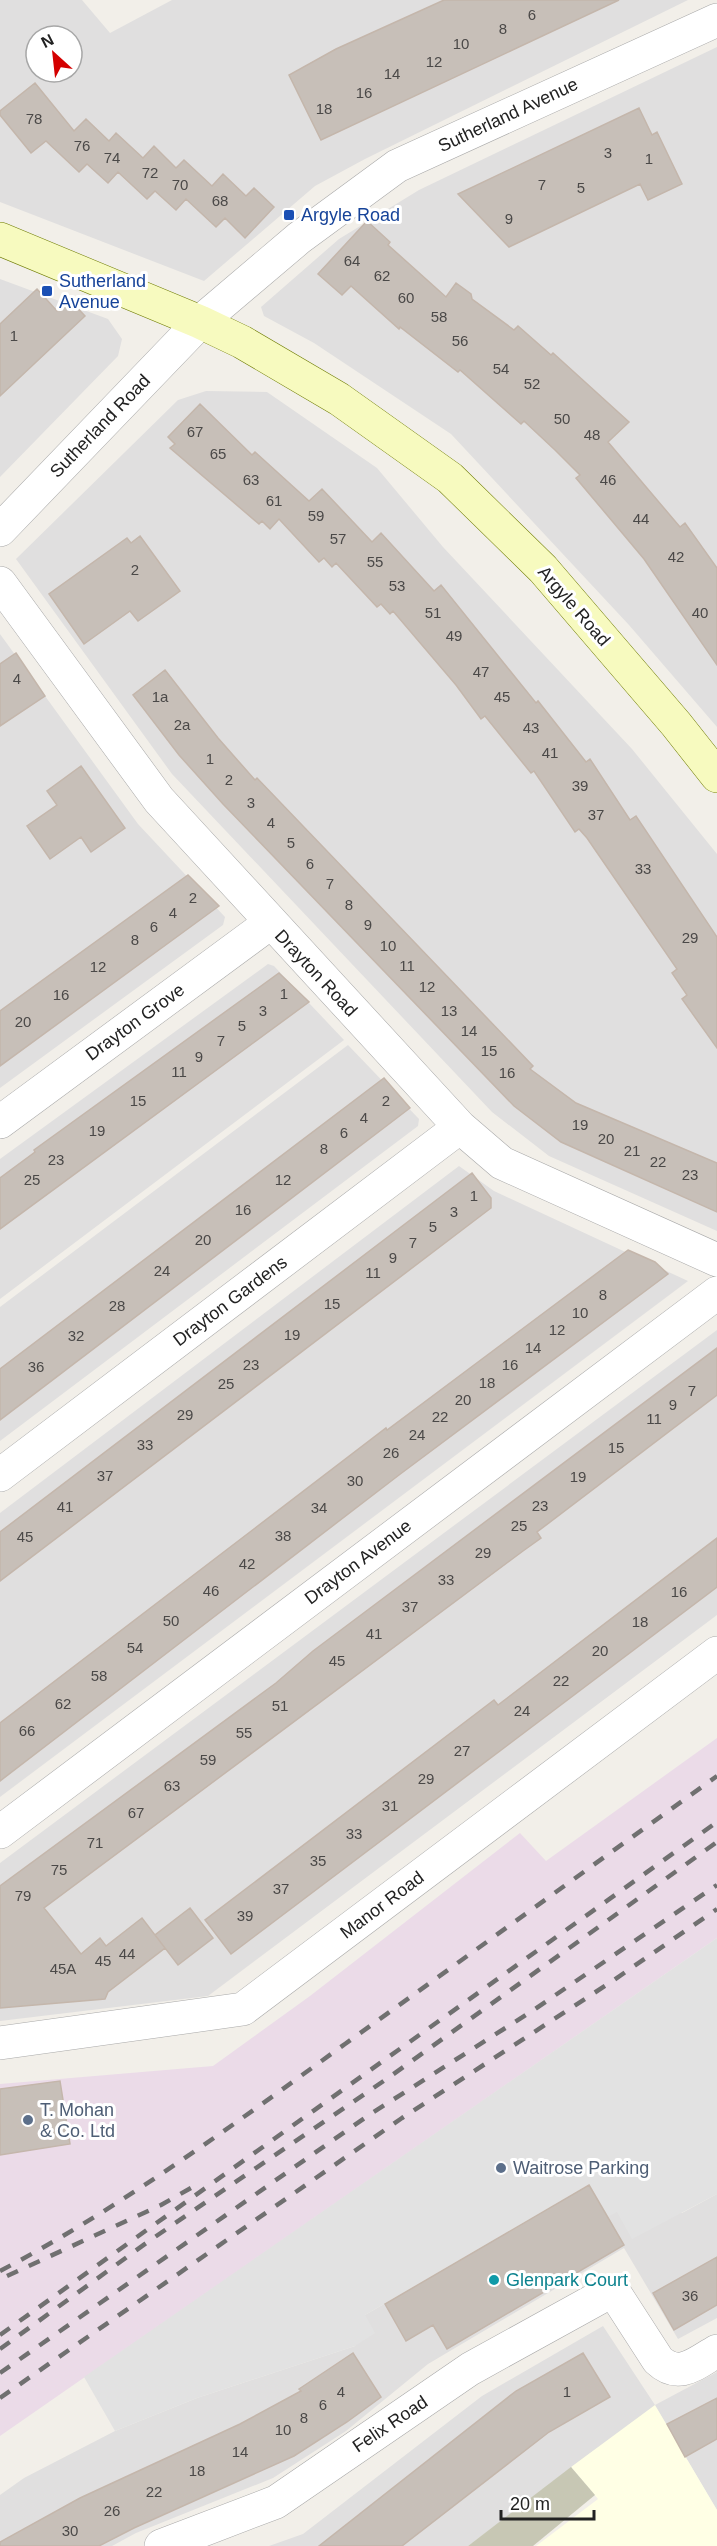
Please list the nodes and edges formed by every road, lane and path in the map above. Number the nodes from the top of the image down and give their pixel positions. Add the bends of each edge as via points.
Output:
1 (717, 20) edge
2 (0, 238) edge
3 (200, 322) junction
4 (0, 530) edge
5 (0, 584) edge
6 (717, 776) edge
7 (270, 923) junction
8 (0, 1122) edge
9 (460, 1127) junction
10 (717, 1260) edge
11 (717, 1293) edge
12 (0, 1475) edge
13 (717, 1653) edge
14 (0, 1832) edge
15 (0, 2043) edge
16 (717, 2351) edge
17 (161, 2546) edge

1 - 3 street, Sutherland Avenue via 397,166 299,238
2 - 3 main road, Argyle Road
3 - 4 street, Sutherland Road
3 - 6 main road, Argyle Road via 339,399 450,478 543,568
5 - 7 street, Drayton Road via 159,800
7 - 8 street, Drayton Grove
7 - 9 street, Drayton Road
9 - 10 street, Drayton Road via 502,1163
9 - 12 street, Drayton Gardens
11 - 14 street, Drayton Avenue
13 - 15 street, Manor Road via 243,2009
16 - 17 street, Felix Road via 686,2368 667,2368 616,2295 604,2295 470,2369 276,2502

